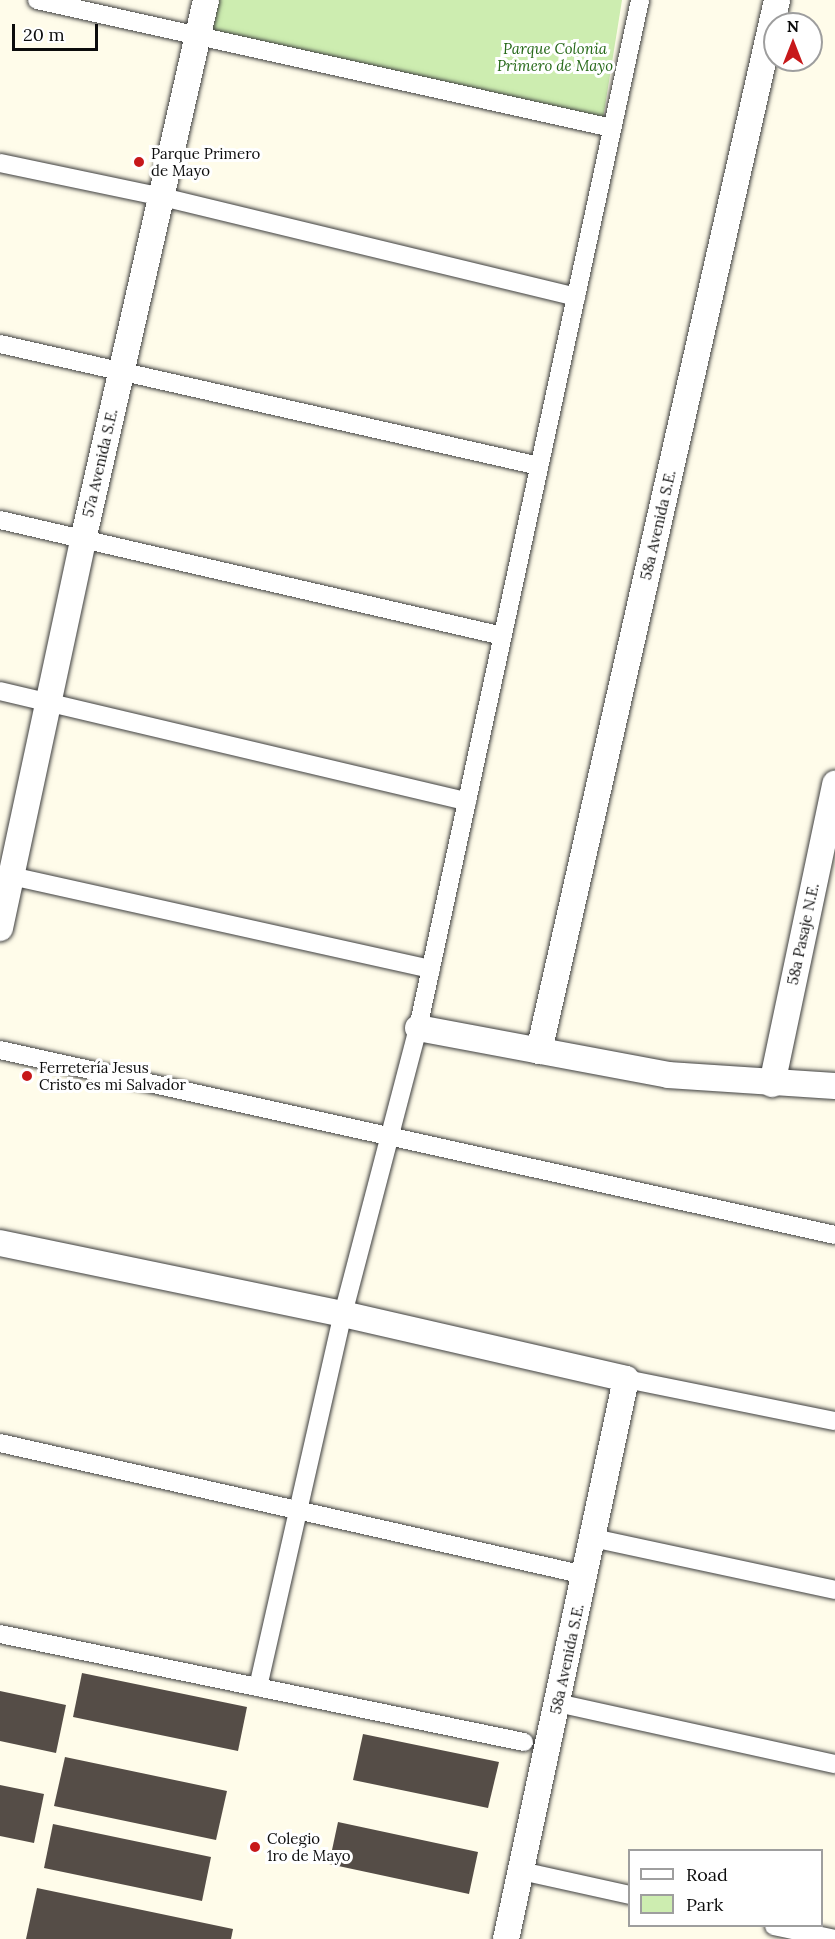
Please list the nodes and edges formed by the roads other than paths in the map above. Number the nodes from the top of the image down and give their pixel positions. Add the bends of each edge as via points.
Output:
1 (37, 0) edge
2 (206, 0) edge
3 (640, 0) edge
4 (777, 0) edge
5 (198, 35) junction
6 (612, 128) junction
7 (0, 163) edge
8 (163, 197) junction
9 (576, 297) junction
10 (0, 344) edge
11 (122, 371) junction
12 (539, 466) junction
13 (0, 520) edge
14 (83, 540) junction
15 (503, 636) junction
16 (0, 692) edge
17 (50, 700) junction
18 (835, 784) edge
19 (467, 801) junction
20 (11, 876) junction
21 (0, 928) edge
22 (431, 969) junction
23 (418, 1028) junction
24 (0, 1050) edge
25 (539, 1051) junction
26 (772, 1084) junction
27 (835, 1086) edge
28 (390, 1137) junction
29 (835, 1235) edge
30 (0, 1243) edge
31 (343, 1314) junction
32 (626, 1379) junction
33 (835, 1421) edge
34 (0, 1443) edge
35 (299, 1509) junction
36 (593, 1538) junction
37 (585, 1575) junction
38 (835, 1590) edge
39 (0, 1634) edge
40 (258, 1687) junction
41 (557, 1703) junction
42 (524, 1742) dead end
43 (835, 1764) edge
44 (521, 1871) junction
45 (628, 1894) edge
46 (779, 1927) edge
47 (506, 1939) edge
48 (835, 1939) edge

1 - 5 street
2 - 5 street, 57a Avenida S.E.
3 - 6 street
4 - 25 street, 58a Avenida S.E.
5 - 6 street
5 - 8 street, 57a Avenida S.E.
6 - 9 street
7 - 8 street
8 - 9 street
8 - 11 street, 57a Avenida S.E.
9 - 12 street
10 - 11 street
11 - 12 street
11 - 14 street, 57a Avenida S.E.
12 - 15 street
13 - 14 street
14 - 15 street
14 - 17 street, 57a Avenida S.E.
15 - 19 street
16 - 17 street
17 - 19 street
17 - 20 street, 57a Avenida S.E.
18 - 26 street, 58a Pasaje N.E.
19 - 22 street
20 - 21 street, 57a Avenida S.E.
20 - 22 street
22 - 23 street
23 - 25 street
23 - 28 street
24 - 28 street
25 - 26 street via 668,1075
26 - 27 street
28 - 29 street
28 - 31 street
30 - 31 street
31 - 32 street
31 - 35 street
32 - 33 street
32 - 36 street, 58a Avenida S.E.
34 - 35 street
35 - 37 street
35 - 40 street
36 - 37 street, 58a Avenida S.E.
36 - 38 street
37 - 41 street, 58a Avenida S.E.
39 - 40 street
40 - 42 street
41 - 43 street
41 - 44 street, 58a Avenida S.E.
44 - 45 street
44 - 47 street, 58a Avenida S.E.
46 - 48 street

